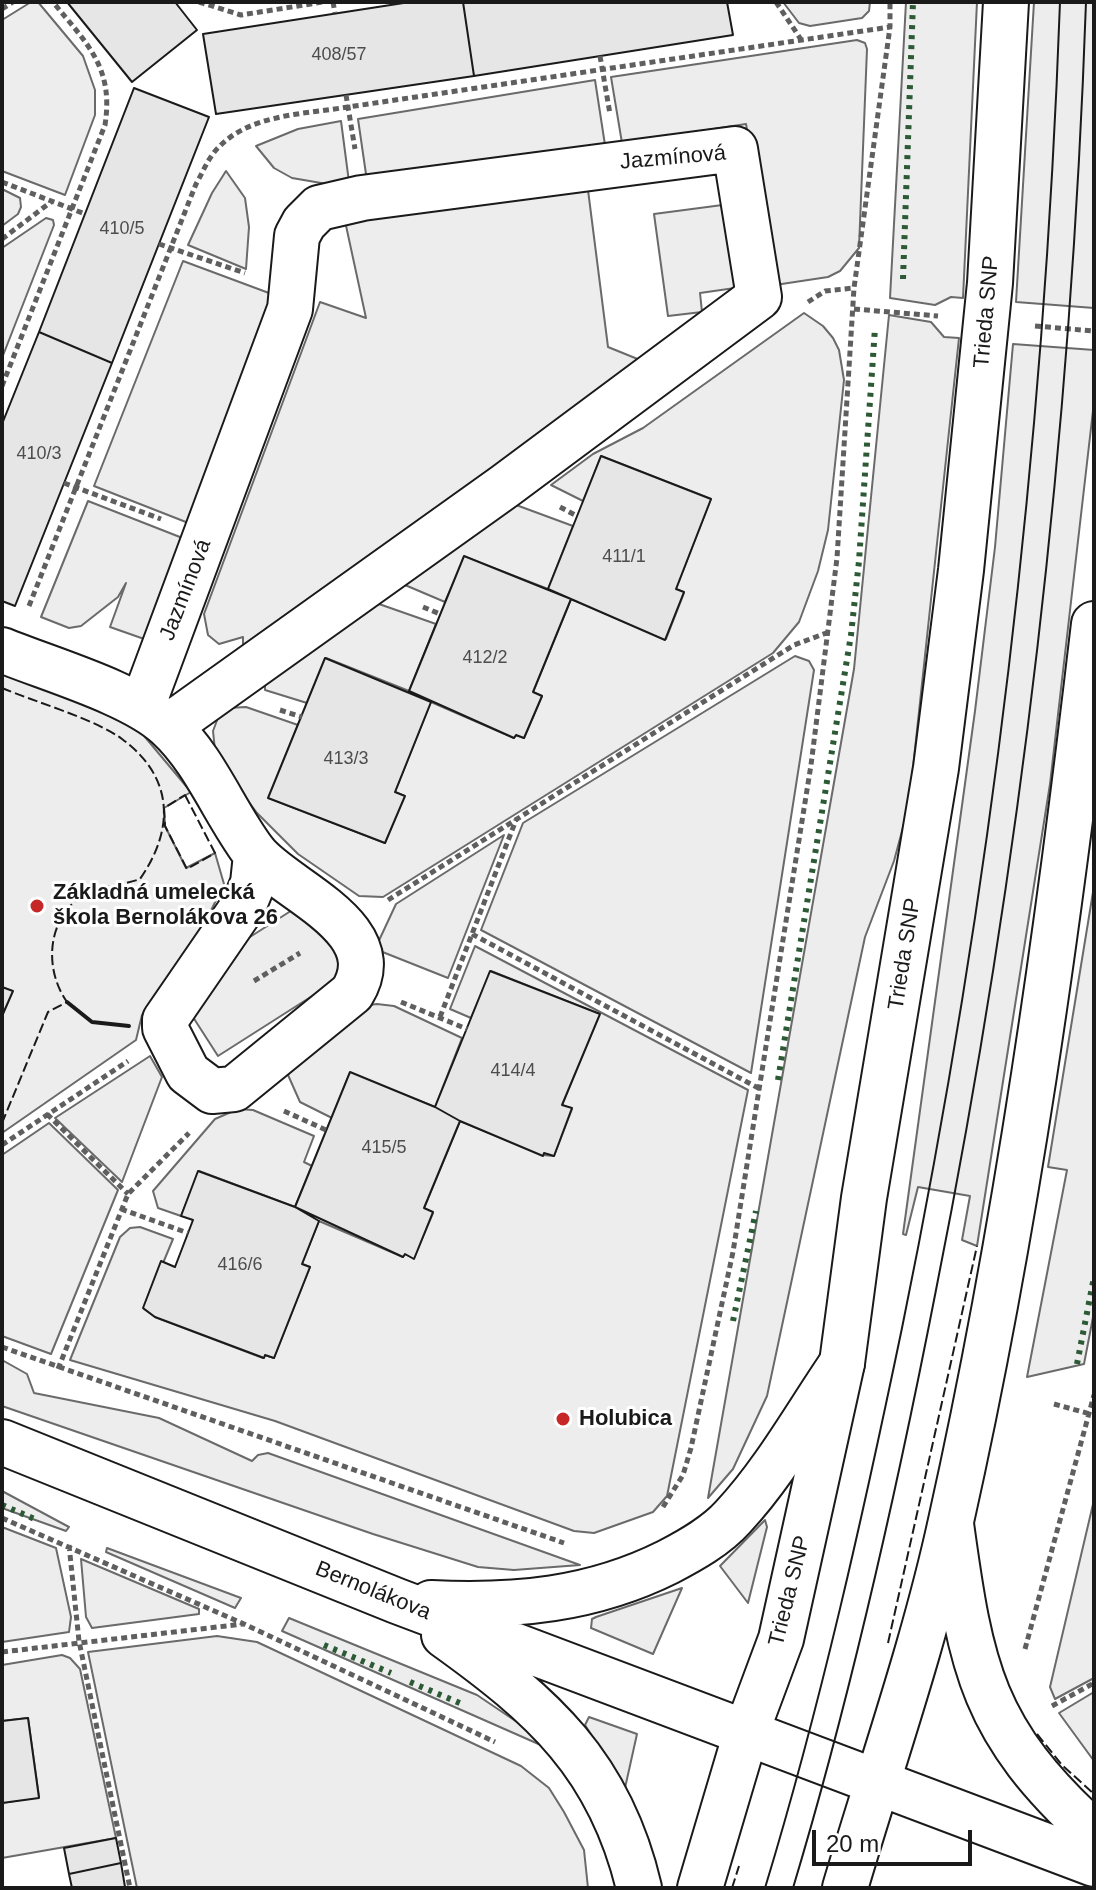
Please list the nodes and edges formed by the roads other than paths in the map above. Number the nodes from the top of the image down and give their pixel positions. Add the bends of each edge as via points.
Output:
1 (1006, 2) edge
2 (1094, 624) edge
3 (2, 650) edge
4 (155, 717) junction
5 (256, 855) junction
6 (842, 1363) junction
7 (2, 1442) edge
8 (951, 1524) junction
9 (397, 1601) junction
10 (746, 1733) junction
11 (877, 1781) junction
12 (1094, 1833) edge
13 (1094, 1864) edge
14 (639, 1888) edge
15 (700, 1888) edge
16 (845, 1888) edge

1 - 6 street, Trieda SNP via 990,283 959,585 936,768 864,1198
2 - 8 street via 1067,850 1007,1227
3 - 4 street
4 - 4 street, Jazmínová via 505,486 759,297 735,149 319,208 297,236 290,309 207,535
4 - 5 street via 197,762
5 - 5 street via 344,927 357,954 358,984 343,1002 234,1089 212,1091 195,1081 168,1034 167,1014 244,905
6 - 9 street via 734,1517 684,1554 640,1576 569,1598 501,1604
6 - 10 street, Trieda SNP via 781,1639
7 - 9 street, Bernolákova
8 - 11 street
8 - 12 street via 966,1627 983,1690 1024,1760
9 - 10 street, Bernolákova
9 - 14 street via 503,1678 559,1731 604,1790
10 - 11 street, Bernolákova
10 - 15 street, Trieda SNP
11 - 13 street, Bernolákova
11 - 16 street

